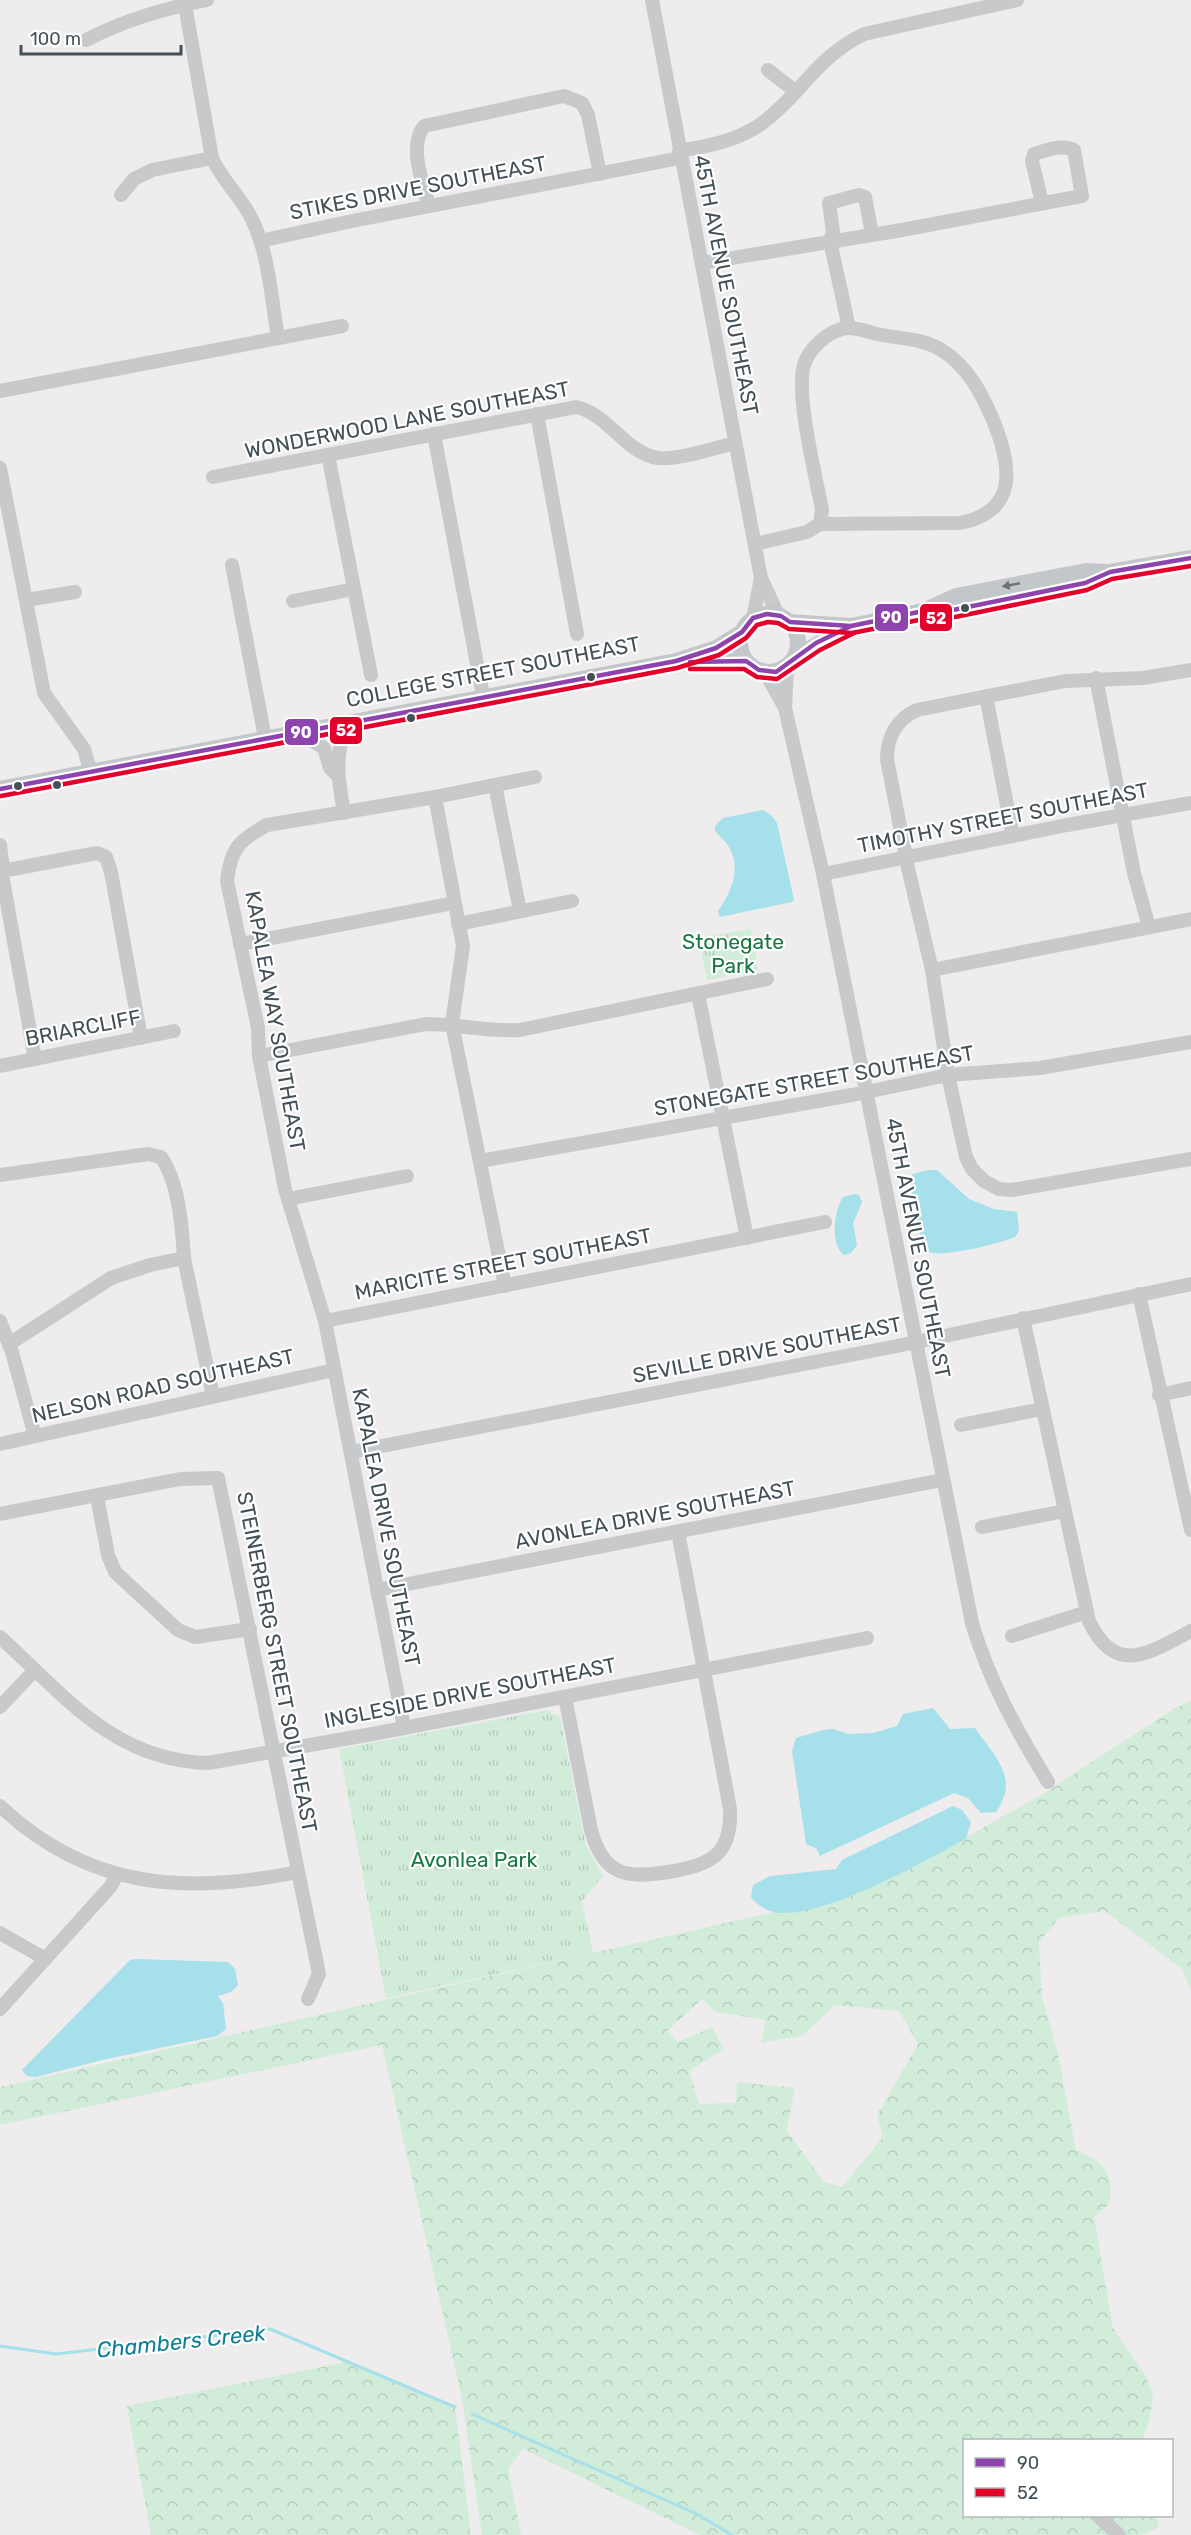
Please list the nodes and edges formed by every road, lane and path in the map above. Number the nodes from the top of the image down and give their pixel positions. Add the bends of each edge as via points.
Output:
1 (207, 0) edge
2 (652, 0) edge
3 (1017, 0) edge
4 (185, 4) junction
5 (86, 40) dead end
6 (768, 70) dead end
7 (795, 91) junction
8 (679, 154) junction
9 (212, 158) junction
10 (600, 174) junction
11 (122, 195) dead end
12 (1042, 203) junction
13 (429, 206) junction
14 (872, 234) junction
15 (260, 241) junction
16 (830, 241) junction
17 (702, 263) junction
18 (342, 326) dead end
19 (849, 328) junction
20 (278, 338) junction
21 (0, 391) edge
22 (537, 414) junction
23 (434, 434) junction
24 (735, 443) junction
25 (328, 455) junction
26 (0, 468) edge
27 (213, 477) dead end
28 (820, 524) junction
29 (755, 544) junction
30 (1191, 558) edge
31 (232, 565) dead end
32 (761, 578) junction
33 (354, 589) junction
34 (75, 592) dead end
35 (26, 600) junction
36 (293, 601) dead end
37 (753, 618) junction
38 (784, 618) junction
39 (851, 626) junction
40 (742, 632) junction
41 (577, 634) dead end
42 (676, 661) junction
43 (746, 661) junction
44 (791, 661) junction
45 (1191, 670) edge
46 (765, 672) junction
47 (371, 675) dead end
48 (1096, 678) junction
49 (483, 696) junction
50 (986, 696) junction
51 (785, 708) junction
52 (346, 723) junction
53 (299, 732) junction
54 (265, 738) junction
55 (90, 772) junction
56 (336, 774) junction
57 (535, 777) dead end
58 (495, 786) junction
59 (0, 789) edge
60 (435, 797) junction
61 (1191, 803) edge
62 (344, 813) junction
63 (1122, 816) junction
64 (1013, 836) junction
65 (0, 845) edge
66 (905, 857) junction
67 (823, 874) junction
68 (1, 875) edge
69 (572, 901) dead end
70 (454, 903) junction
71 (520, 910) junction
72 (1191, 919) edge
73 (459, 924) junction
74 (1149, 927) junction
75 (240, 944) junction
76 (932, 970) junction
77 (767, 980) dead end
78 (698, 994) junction
79 (452, 1024) junction
80 (174, 1031) dead end
81 (141, 1038) junction
82 (1191, 1042) edge
83 (259, 1056) junction
84 (34, 1059) junction
85 (0, 1066) edge
86 (948, 1075) junction
87 (866, 1092) junction
88 (723, 1118) junction
89 (1191, 1159) edge
90 (480, 1161) junction
91 (0, 1175) edge
92 (407, 1176) dead end
93 (286, 1194) junction
94 (825, 1222) dead end
95 (747, 1238) junction
96 (184, 1258) junction
97 (1191, 1284) edge
98 (505, 1286) junction
99 (1139, 1294) junction
100 (1023, 1318) junction
101 (0, 1321) edge
102 (325, 1321) junction
103 (916, 1342) junction
104 (9, 1344) junction
105 (334, 1370) junction
106 (1191, 1388) edge
107 (1159, 1395) junction
108 (213, 1396) junction
109 (1042, 1409) junction
110 (961, 1425) dead end
111 (35, 1436) junction
112 (0, 1444) edge
113 (351, 1452) junction
114 (942, 1480) junction
115 (97, 1496) junction
116 (1187, 1496) edge
117 (1065, 1511) junction
118 (0, 1514) edge
119 (982, 1527) dead end
120 (1191, 1530) edge
121 (678, 1532) junction
122 (377, 1590) junction
123 (1087, 1612) junction
124 (250, 1629) junction
125 (1191, 1631) edge
126 (1012, 1636) dead end
127 (0, 1637) edge
128 (867, 1638) dead end
129 (36, 1670) junction
130 (704, 1670) junction
131 (565, 1697) junction
132 (0, 1707) edge
133 (404, 1727) junction
134 (276, 1752) junction
135 (1048, 1782) dead end
136 (0, 1806) edge
137 (298, 1872) junction
138 (117, 1874) junction
139 (0, 1933) edge
140 (44, 1958) junction
141 (308, 1999) dead end
142 (0, 2009) edge
143 (1099, 2517) edge
144 (1119, 2535) edge

1 - 4 street
2 - 8 street, 45TH AVENUE SOUTHEAST
3 - 7 street, STIKES DRIVE SOUTHEAST via 864,34 828,56
4 - 5 street via 120,22
4 - 9 street
6 - 7 street
7 - 8 street, STIKES DRIVE SOUTHEAST via 778,110 749,131
8 - 10 street, STIKES DRIVE SOUTHEAST
8 - 17 street, 45TH AVENUE SOUTHEAST
9 - 11 street via 152,170 134,179
9 - 15 street via 249,213
10 - 13 street, STIKES DRIVE SOUTHEAST
10 - 13 street via 588,115 582,102 564,96 424,126 418,132 417,153
12 - 12 street via 1082,196 1074,150 1061,147 1034,154 1032,161
12 - 14 street
13 - 15 street, STIKES DRIVE SOUTHEAST
14 - 16 street
14 - 16 street via 867,202 859,195 829,203 833,232
15 - 20 street
16 - 17 street
16 - 19 street
17 - 24 street, 45TH AVENUE SOUTHEAST
18 - 20 street
19 - 28 street via 833,331 818,344 803,368 806,420 822,509
19 - 28 street via 921,342 943,351 962,368 981,391 1004,449 1006,488 995,508 978,520
20 - 21 street
22 - 23 street, WONDERWOOD LANE SOUTHEAST
22 - 24 street, WONDERWOOD LANE SOUTHEAST via 576,407 588,409 633,447 657,458
22 - 41 street
23 - 25 street, WONDERWOOD LANE SOUTHEAST
23 - 49 street
24 - 29 street, 45TH AVENUE SOUTHEAST
25 - 27 street, WONDERWOOD LANE SOUTHEAST
25 - 33 street
26 - 35 street
28 - 29 street via 807,532
29 - 32 street, 45TH AVENUE SOUTHEAST
30 - 39 main road via 1110,572 1085,583 953,610 927,610
31 - 54 street
32 - 37 street, 45TH AVENUE SOUTHEAST
32 - 38 street, 45TH AVENUE SOUTHEAST
33 - 36 street
33 - 47 street
34 - 35 street
35 - 55 street via 44,693 84,749
37 - 38 main road via 767,614
37 - 40 main road
38 - 39 main road
38 - 44 main road via 798,636
39 - 44 main road
40 - 42 main road, COLLEGE STREET SOUTHEAST via 716,648
40 - 43 main road via 740,647
42 - 43 main road, COLLEGE STREET SOUTHEAST
42 - 49 main road, COLLEGE STREET SOUTHEAST
43 - 46 main road
44 - 46 main road via 776,672
44 - 51 street, 45TH AVENUE SOUTHEAST
45 - 48 street via 1143,678
46 - 51 street, 45TH AVENUE SOUTHEAST
48 - 50 street
48 - 63 street
49 - 52 main road, COLLEGE STREET SOUTHEAST
50 - 64 street
50 - 66 street via 917,710 892,732 886,759
51 - 67 street, 45TH AVENUE SOUTHEAST
52 - 53 main road, COLLEGE STREET SOUTHEAST
52 - 56 street via 338,745
53 - 54 main road, COLLEGE STREET SOUTHEAST
53 - 56 street via 324,748
54 - 55 main road, COLLEGE STREET SOUTHEAST
55 - 59 main road, COLLEGE STREET SOUTHEAST
56 - 62 street
57 - 58 street
58 - 60 street
58 - 71 street
60 - 62 street
60 - 70 street
61 - 63 street, TIMOTHY STREET SOUTHEAST
62 - 75 street, KAPALEA WAY SOUTHEAST via 267,825 243,838 230,859 228,881
63 - 64 street, TIMOTHY STREET SOUTHEAST
63 - 74 street
64 - 66 street, TIMOTHY STREET SOUTHEAST
65 - 68 street
66 - 67 street, TIMOTHY STREET SOUTHEAST
66 - 76 street
67 - 87 street, 45TH AVENUE SOUTHEAST
68 - 81 street via 98,853 106,857
68 - 84 street
69 - 71 street
70 - 73 street
70 - 75 street
71 - 73 street
72 - 74 street
73 - 79 street via 463,946
74 - 76 street
75 - 83 street, KAPALEA WAY SOUTHEAST via 258,1028
76 - 86 street
77 - 78 street
78 - 79 street via 520,1030 493,1032
78 - 88 street
79 - 83 street via 426,1024
79 - 90 street
80 - 81 street, BRIARCLIFF
81 - 84 street, BRIARCLIFF
82 - 86 street, STONEGATE STREET SOUTHEAST via 1040,1068
83 - 93 street, KAPALEA WAY SOUTHEAST
84 - 85 street, BRIARCLIFF
86 - 87 street, STONEGATE STREET SOUTHEAST
86 - 89 street via 966,1157 976,1174 991,1186 1012,1190
87 - 88 street, STONEGATE STREET SOUTHEAST
87 - 103 street, 45TH AVENUE SOUTHEAST
88 - 90 street, STONEGATE STREET SOUTHEAST
88 - 95 street
90 - 98 street
91 - 96 street via 148,1154 161,1157 174,1190
92 - 93 street
93 - 102 street
94 - 95 street, MARICITE STREET SOUTHEAST
95 - 98 street, MARICITE STREET SOUTHEAST
96 - 104 street via 111,1278
96 - 108 street
97 - 99 street, SEVILLE DRIVE SOUTHEAST
98 - 102 street, MARICITE STREET SOUTHEAST
99 - 100 street, SEVILLE DRIVE SOUTHEAST
99 - 107 street
100 - 103 street, SEVILLE DRIVE SOUTHEAST
100 - 109 street
101 - 104 street
102 - 105 street, KAPALEA DRIVE SOUTHEAST
103 - 113 street, SEVILLE DRIVE SOUTHEAST
103 - 114 street, 45TH AVENUE SOUTHEAST
104 - 111 street
105 - 108 street, NELSON ROAD SOUTHEAST
105 - 113 street, KAPALEA DRIVE SOUTHEAST
106 - 107 street
107 - 116 street
108 - 111 street, NELSON ROAD SOUTHEAST
109 - 110 street
109 - 117 street
111 - 112 street, NELSON ROAD SOUTHEAST
113 - 122 street, KAPALEA DRIVE SOUTHEAST
114 - 121 street, AVONLEA DRIVE SOUTHEAST
114 - 135 street, 45TH AVENUE SOUTHEAST via 984,1665 1015,1728
115 - 118 street, STEINERBERG STREET SOUTHEAST
115 - 124 street via 115,1572 178,1630 195,1637
115 - 124 street, STEINERBERG STREET SOUTHEAST via 180,1479 218,1478
116 - 120 street
117 - 119 street
117 - 123 street
121 - 122 street, AVONLEA DRIVE SOUTHEAST
121 - 130 street
122 - 133 street, KAPALEA DRIVE SOUTHEAST
123 - 125 street via 1093,1630 1117,1653 1131,1657 1145,1655
123 - 126 street
124 - 134 street, STEINERBERG STREET SOUTHEAST
127 - 129 street, INGLESIDE DRIVE SOUTHEAST
128 - 130 street, INGLESIDE DRIVE SOUTHEAST
129 - 132 street
129 - 134 street, INGLESIDE DRIVE SOUTHEAST via 101,1728 144,1752 208,1763
130 - 131 street, INGLESIDE DRIVE SOUTHEAST
130 - 131 street via 730,1825 718,1854 691,1868 629,1875 614,1869 601,1855 591,1830
131 - 133 street, INGLESIDE DRIVE SOUTHEAST
133 - 134 street, INGLESIDE DRIVE SOUTHEAST
134 - 137 street, STEINERBERG STREET SOUTHEAST
136 - 138 street via 57,1848
137 - 138 street via 204,1886
137 - 141 street, STEINERBERG STREET SOUTHEAST via 319,1974
138 - 140 street via 111,1886
139 - 140 street
140 - 142 street
143 - 144 street

